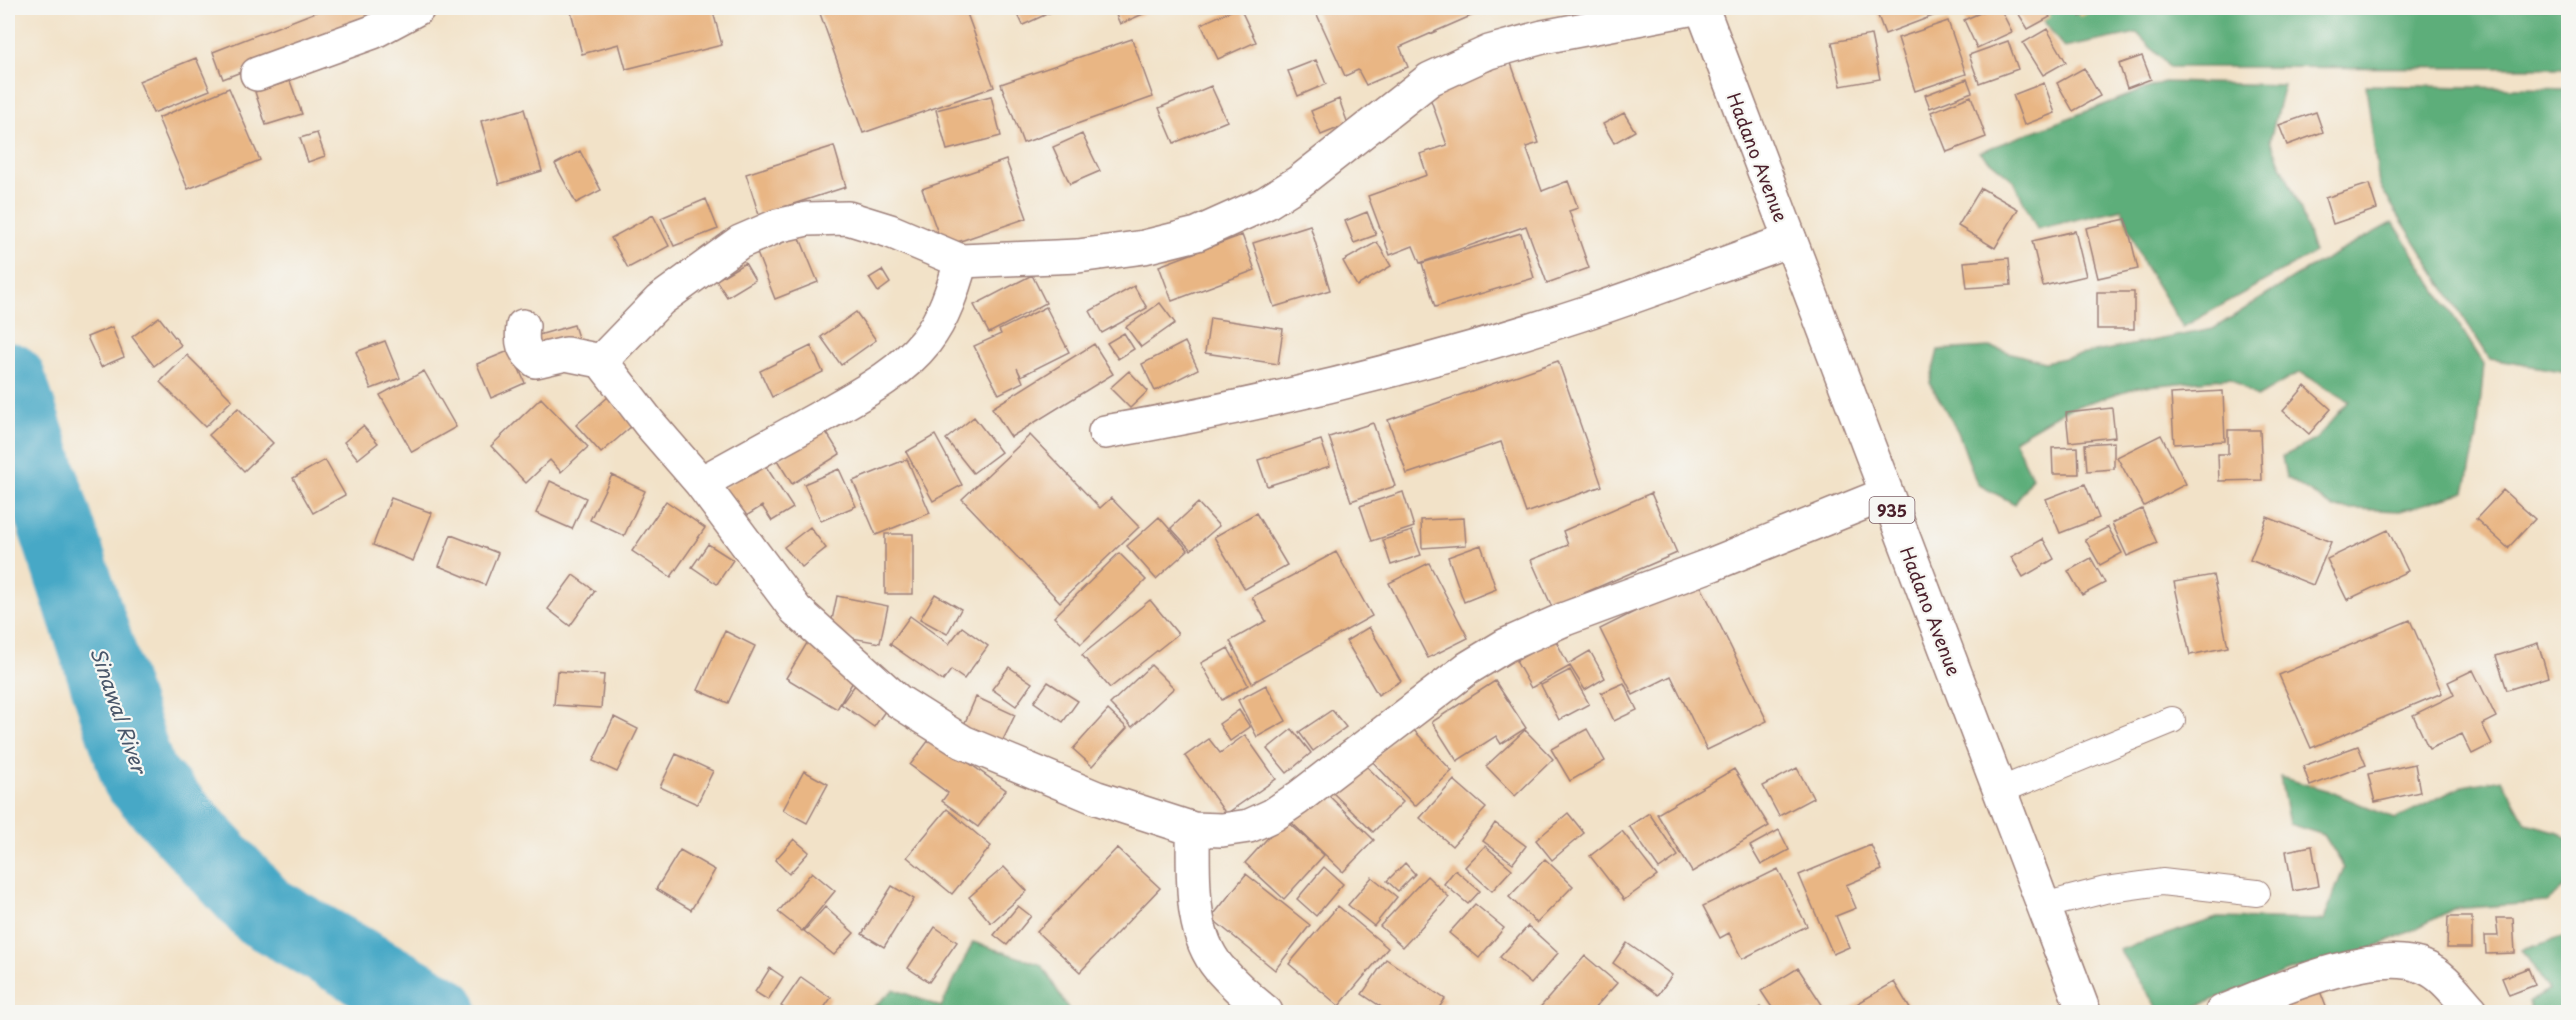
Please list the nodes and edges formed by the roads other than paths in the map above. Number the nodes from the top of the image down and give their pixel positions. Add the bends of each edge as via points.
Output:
1 (418, 8) edge
2 (1694, 8) edge
3 (1702, 8) edge
4 (257, 74) dead end
5 (1790, 240) junction
6 (961, 261) junction
7 (523, 326) dead end
8 (601, 361) junction
9 (1105, 432) dead end
10 (700, 483) junction
11 (1886, 494) junction
12 (2172, 720) dead end
13 (1999, 791) junction
14 (1193, 829) junction
15 (2257, 893) dead end
16 (2043, 906) junction
17 (2471, 1010) dead end
18 (1266, 1012) edge
19 (2084, 1012) edge
20 (2222, 1012) edge

1 - 4 street via 373,32
2 - 6 street via 1543,37 1489,52 1430,79 1299,182 1266,203 1197,234 1144,247 1078,256
3 - 5 street, Hadano Avenue / 935
5 - 9 street via 1585,313 1449,354 1281,398
5 - 11 street, Hadano Avenue / 935
6 - 8 street via 848,218 807,219 777,226 740,242 660,300
6 - 10 street via 939,320 903,365 864,392
7 - 8 street via 521,342 526,354 536,361 566,354
8 - 10 street
10 - 14 street via 796,610 898,701 963,742 1097,798
11 - 13 street, Hadano Avenue / 935
11 - 14 street via 1506,645 1468,668 1273,815 1249,826
12 - 13 lane
13 - 16 street, Hadano Avenue / 935
14 - 18 street via 1196,914 1204,940 1218,966
15 - 16 lane via 2162,882 2104,890
16 - 19 street, Hadano Avenue / 935
17 - 20 street via 2445,980 2426,968 2387,960 2329,973

